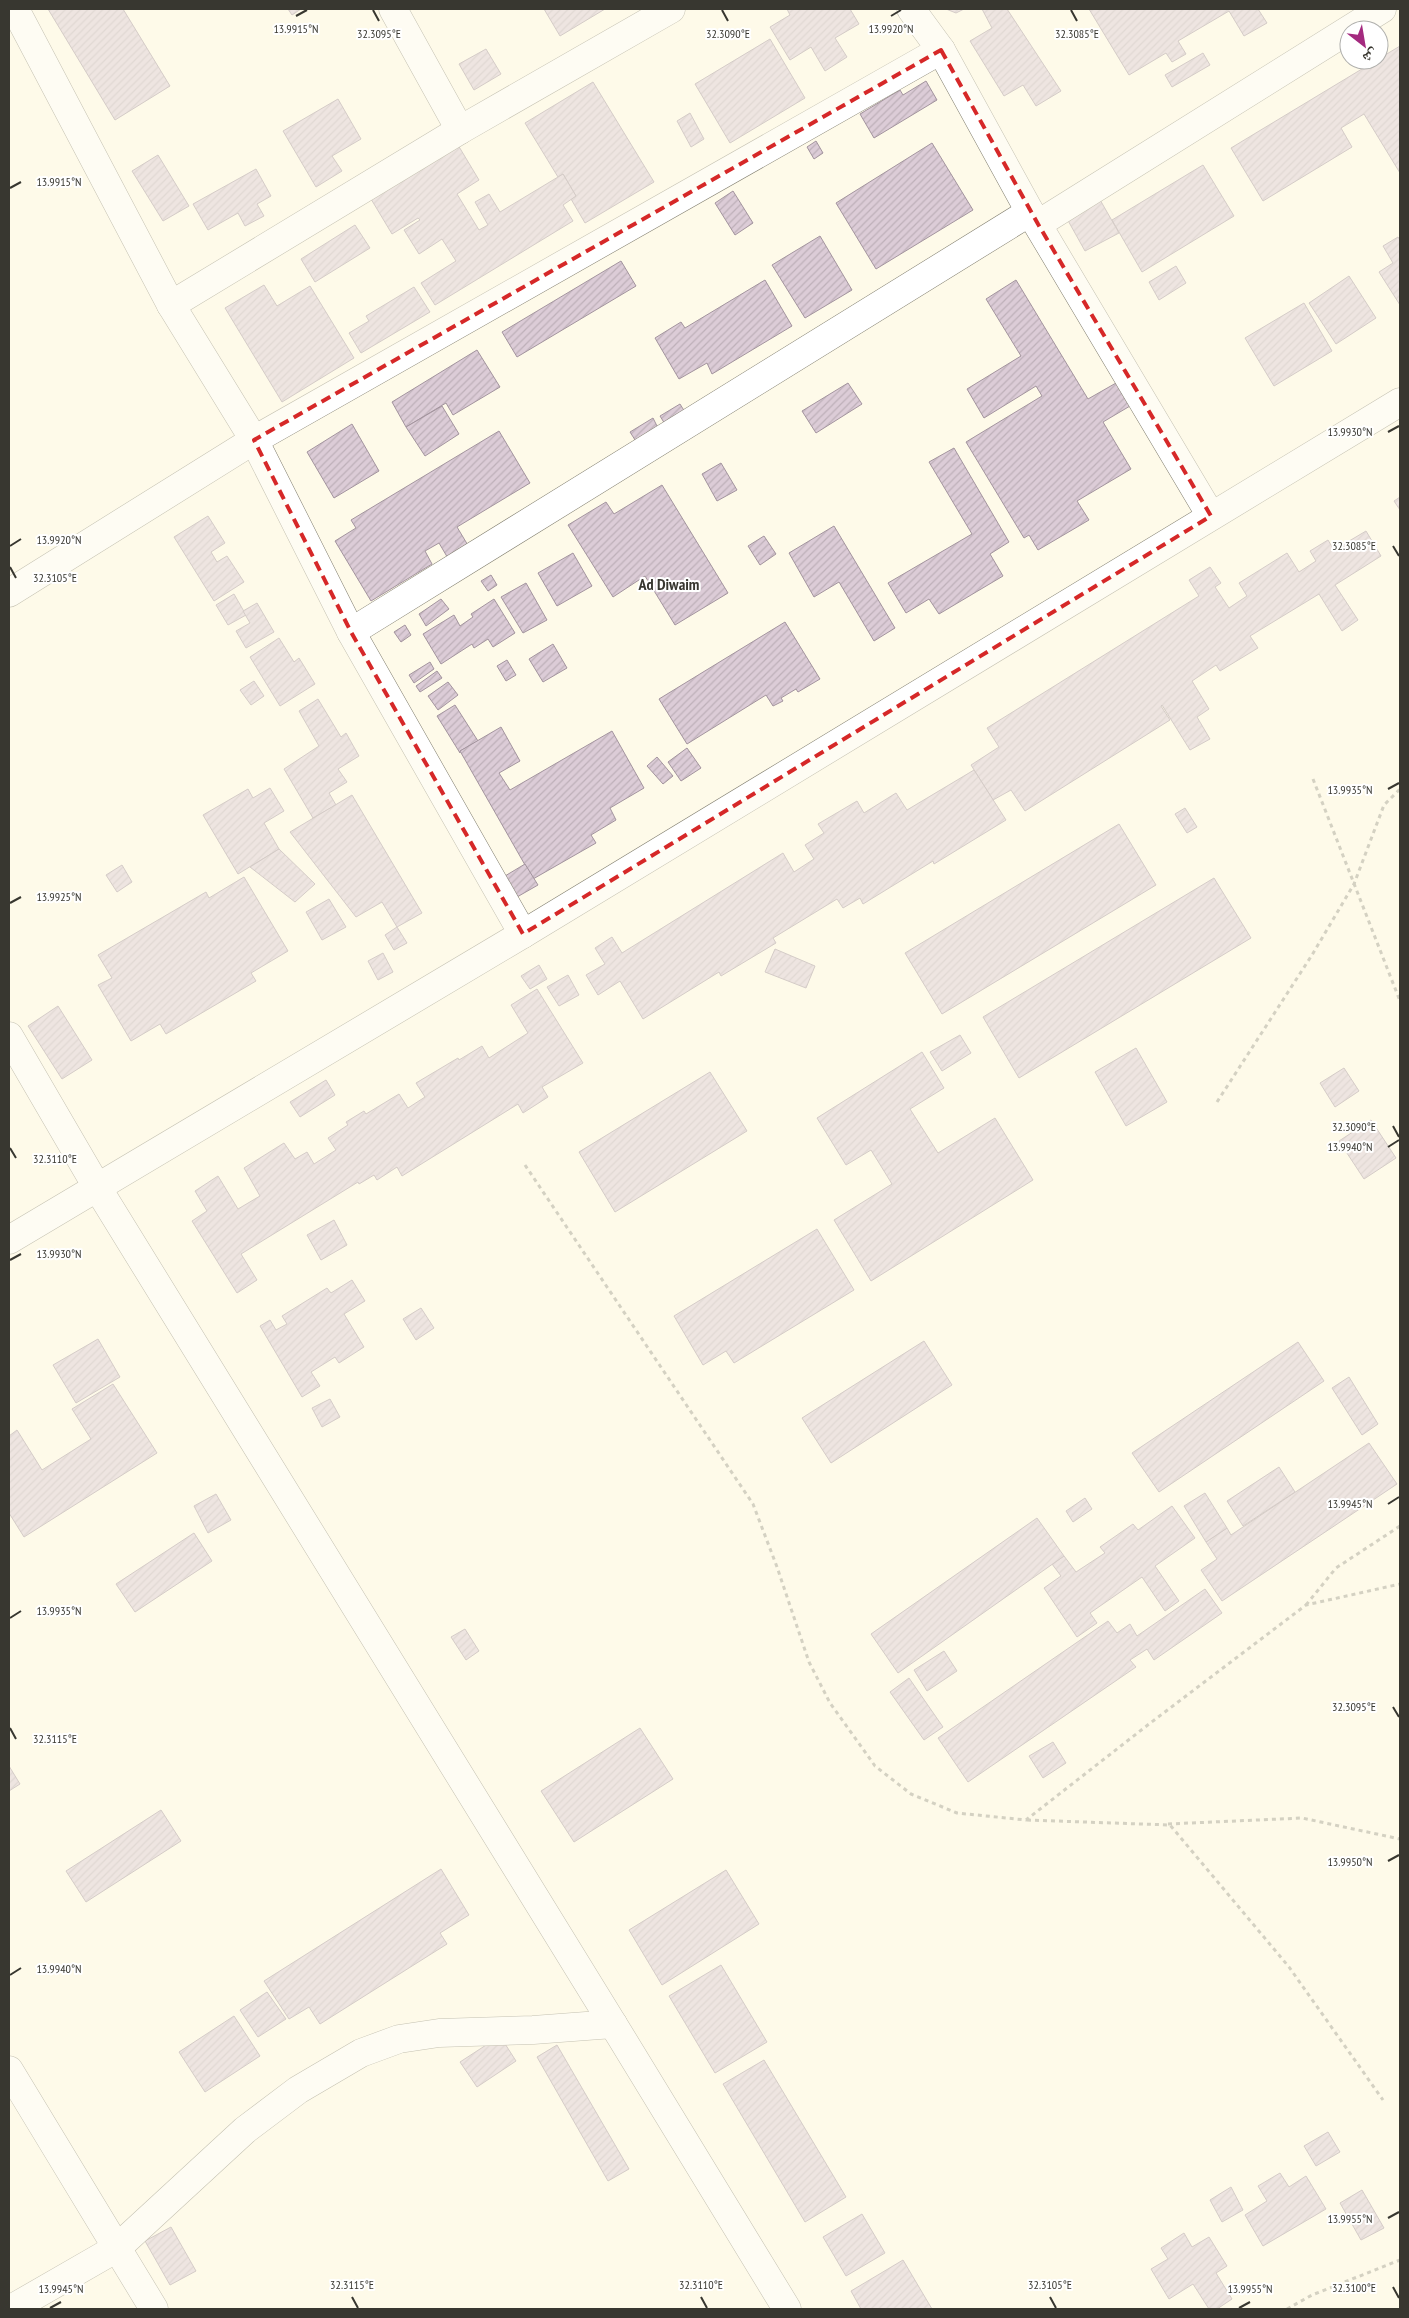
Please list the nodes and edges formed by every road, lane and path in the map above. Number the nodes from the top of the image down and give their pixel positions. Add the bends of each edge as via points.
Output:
1 (15, 9) edge
2 (393, 9) edge
3 (671, 9) edge
4 (911, 9) edge
5 (1382, 9) edge
6 (941, 50) junction
7 (460, 130) junction
8 (1034, 218) junction
9 (171, 305) junction
10 (1400, 402) edge
11 (254, 440) junction
12 (1211, 516) junction
13 (9, 593) edge
14 (351, 632) junction
15 (1313, 779) dead end
16 (1400, 789) edge
17 (1354, 884) junction
18 (523, 934) junction
19 (1400, 1001) edge
20 (9, 1036) edge
21 (1217, 1102) dead end
22 (526, 1165) dead end
23 (97, 1187) junction
24 (9, 1240) edge
25 (1400, 1526) edge
26 (1400, 1584) edge
27 (1306, 1605) junction
28 (1026, 1820) junction
29 (1157, 1824) junction
30 (1400, 1839) edge
31 (613, 2024) junction
32 (9, 2070) edge
33 (1383, 2100) dead end
34 (117, 2248) junction
35 (1400, 2260) edge
36 (12, 2309) edge
37 (154, 2309) edge
38 (787, 2309) edge
39 (1287, 2309) edge

1 - 9 street
2 - 7 street
3 - 7 street
4 - 6 street
5 - 8 street
6 - 8 street
6 - 11 street
7 - 9 street
8 - 12 street
8 - 14 street
9 - 11 street
10 - 12 street
11 - 13 street
11 - 14 street
12 - 18 street
14 - 18 street
15 - 17 path
16 - 17 path via 1384,806
17 - 19 path
17 - 21 path
18 - 23 street
20 - 23 street
22 - 28 path via 752,1504 809,1662 830,1704 875,1766 911,1794 957,1813
23 - 24 street
23 - 31 street
25 - 27 path via 1336,1568
26 - 27 path
27 - 28 path
28 - 29 path
29 - 30 path via 1302,1818
29 - 33 path via 1170,1825 1289,1966
31 - 34 street via 439,2033 399,2039 361,2053 298,2090 245,2130
31 - 38 street
32 - 34 street
34 - 36 street
34 - 37 street
35 - 39 path via 1312,2295

